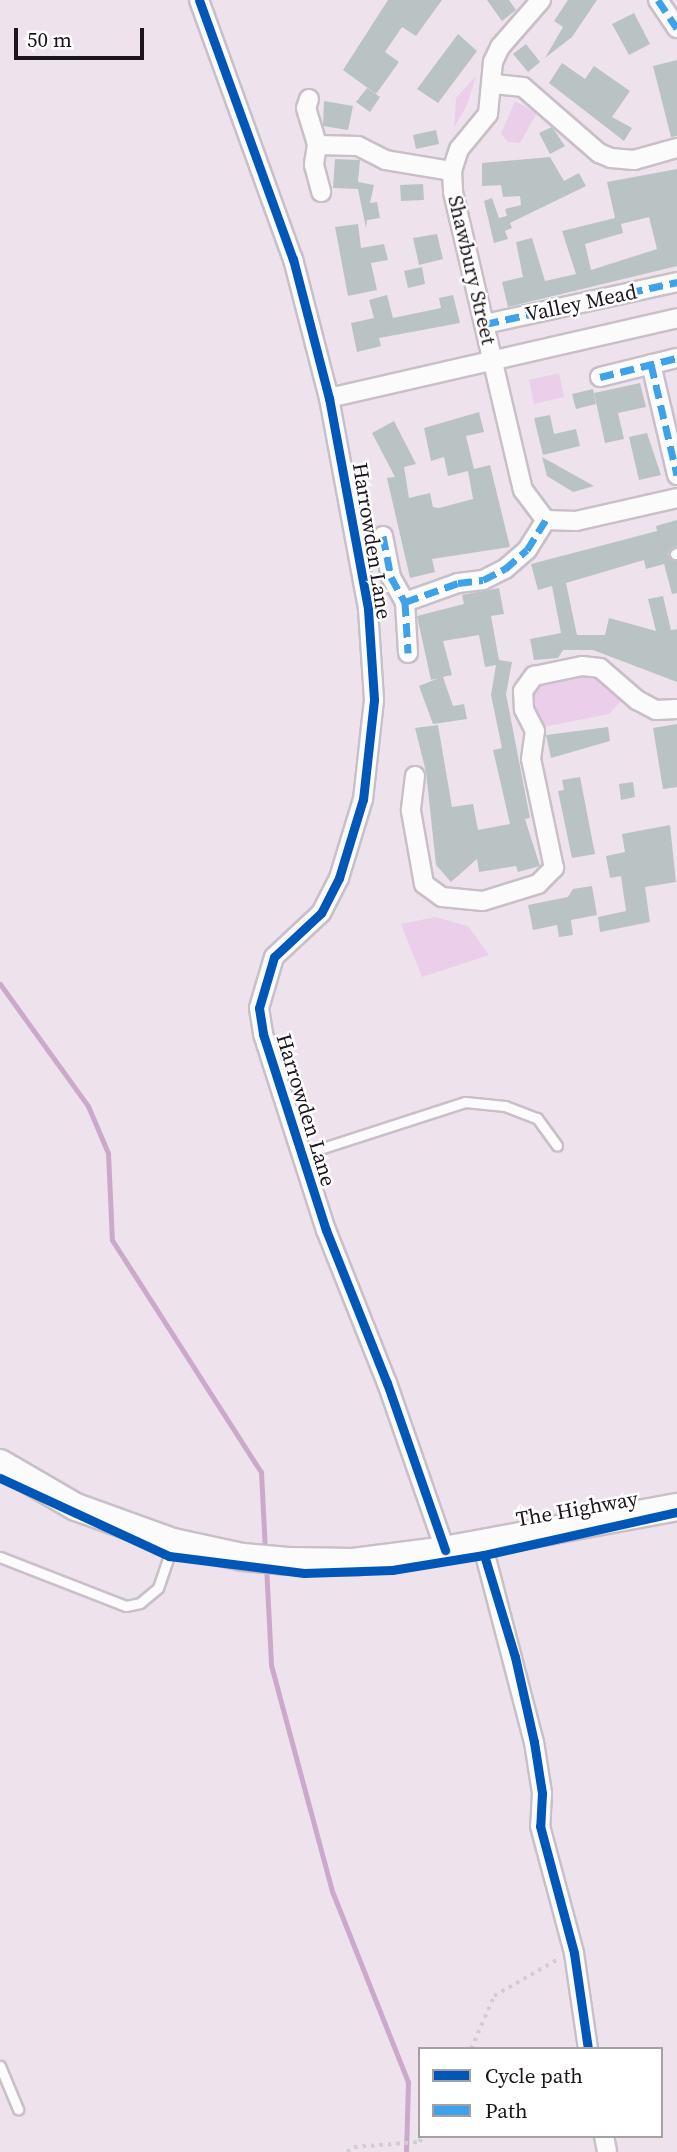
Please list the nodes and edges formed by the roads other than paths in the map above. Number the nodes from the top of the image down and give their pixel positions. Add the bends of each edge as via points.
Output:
1 (199, 0) edge
2 (541, 0) edge
3 (668, 6) edge
4 (677, 29) edge
5 (494, 84) junction
6 (309, 99) dead end
7 (317, 145) junction
8 (677, 148) edge
9 (452, 172) junction
10 (321, 192) dead end
11 (677, 282) edge
12 (677, 318) edge
13 (485, 324) junction
14 (677, 358) edge
15 (493, 359) junction
16 (651, 364) junction
17 (600, 377) dead end
18 (329, 398) junction
19 (677, 475) edge
20 (677, 498) edge
21 (546, 520) junction
22 (383, 536) dead end
23 (405, 602) junction
24 (408, 653) dead end
25 (677, 709) edge
26 (415, 776) dead end
27 (557, 1146) dead end
28 (300, 1155) junction
29 (0, 1463) edge
30 (677, 1507) edge
31 (173, 1542) junction
32 (482, 1542) junction
33 (445, 1550) junction
34 (0, 1557) edge
35 (588, 2047) edge
36 (0, 2066) edge
37 (18, 2109) dead end

1 - 18 street, Harrowden Lane via 293,259
2 - 5 street, Shawbury Street via 500,47 493,62
3 - 4 street
5 - 8 street via 523,87 599,153 611,158 634,160
5 - 9 street, Shawbury Street via 488,114 459,149
6 - 7 street via 308,123
7 - 9 street via 358,146 386,160
7 - 10 street via 314,165
9 - 13 street, Shawbury Street
11 - 13 street, Valley Mead
12 - 15 street
13 - 15 street, Shawbury Street
14 - 16 street
15 - 18 street
15 - 21 street, Shawbury Street via 523,490
16 - 17 street
16 - 19 street
18 - 28 street, Harrowden Lane via 368,608 372,736 363,799 339,878 321,913 274,957 263,984 263,1034
20 - 21 street via 576,521
21 - 23 street via 527,550 505,569 483,580 458,583
22 - 23 street via 391,577
23 - 24 street
25 - 26 street via 656,710 636,700 600,668 582,666 534,676 523,691 524,709 535,731 531,759 554,868 538,884 482,901 442,897 424,884 403,812
27 - 28 lane via 537,1118 505,1106 465,1102
28 - 33 street, Harrowden Lane
29 - 31 main road, The Highway via 88,1512
30 - 32 main road, The Highway
31 - 33 main road, The Highway via 288,1561 353,1562
31 - 34 lane via 158,1588 140,1603 126,1606
32 - 33 main road, The Highway
32 - 35 street via 515,1657 542,1793 540,1826 574,1953
36 - 37 lane

